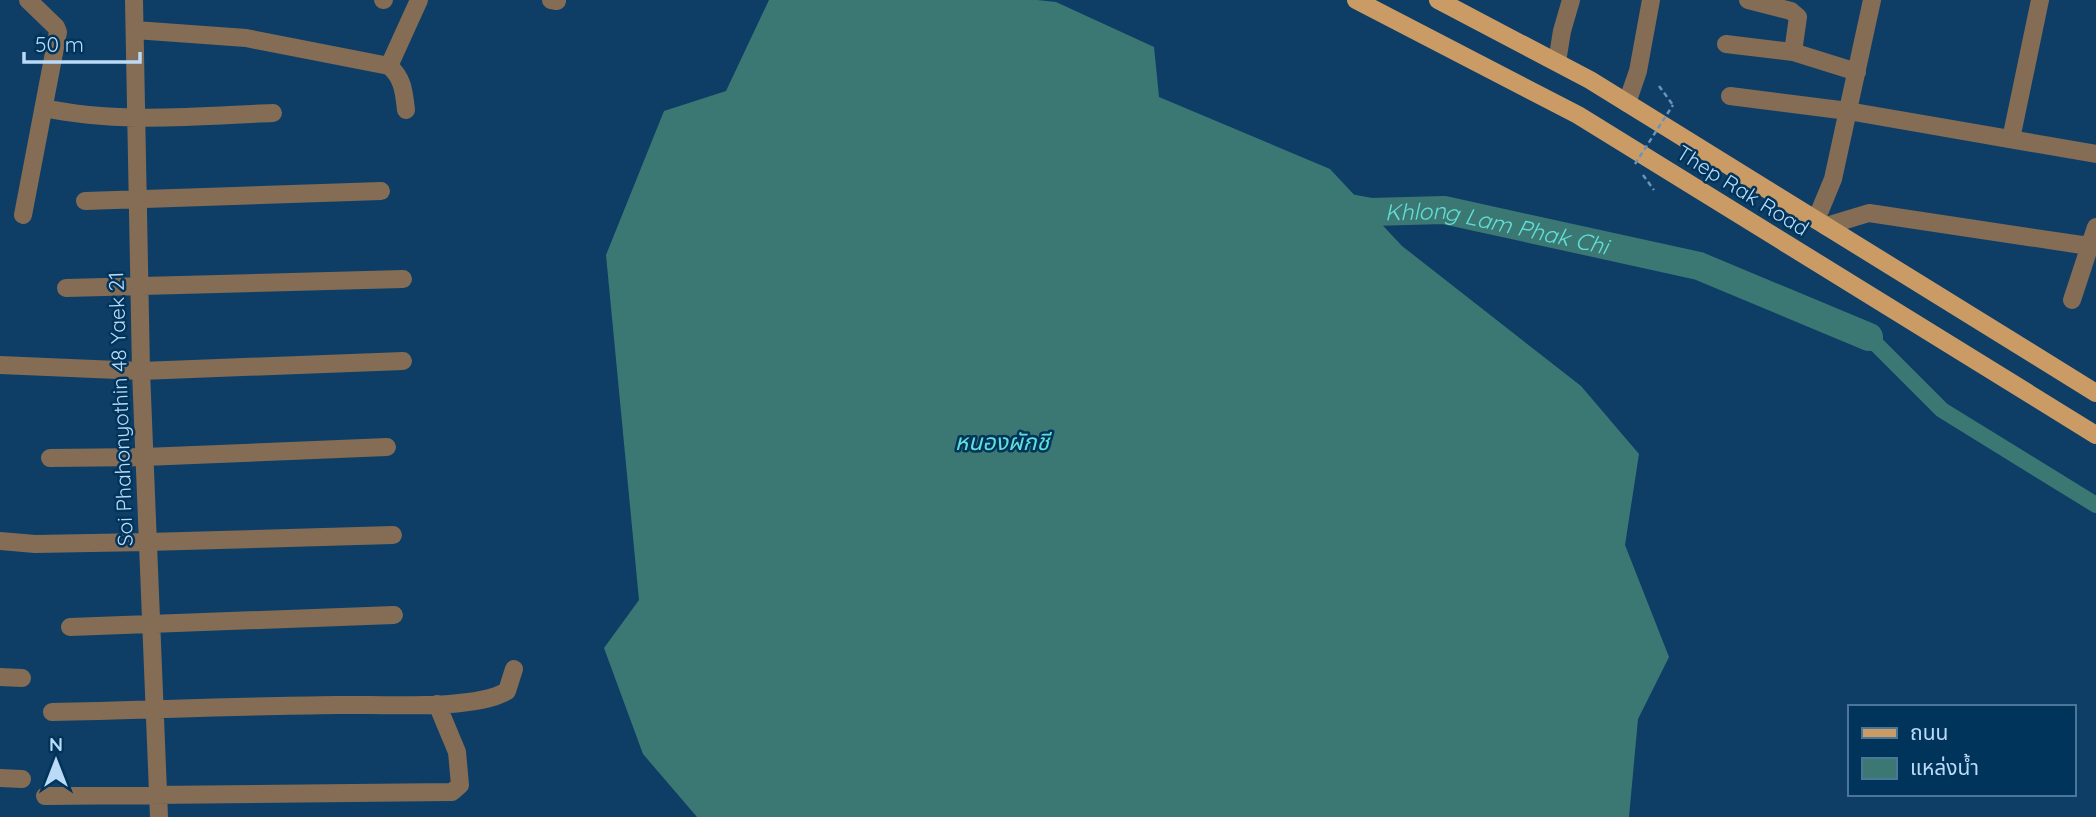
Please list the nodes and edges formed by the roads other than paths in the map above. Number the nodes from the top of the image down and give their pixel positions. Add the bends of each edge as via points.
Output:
1 (28, 0) edge
2 (134, 0) edge
3 (419, 0) edge
4 (1356, 0) edge
5 (1438, 0) edge
6 (1571, 0) edge
7 (1651, 0) edge
8 (1748, 0) edge
9 (1872, 0) edge
10 (2040, 0) edge
11 (135, 30) junction
12 (1726, 44) dead end
13 (1793, 52) junction
14 (1557, 62) junction
15 (388, 66) junction
16 (1857, 72) junction
17 (1730, 96) dead end
18 (1627, 103) junction
19 (44, 108) junction
20 (406, 110) dead end
21 (1848, 111) junction
22 (273, 113) dead end
23 (135, 117) junction
24 (2011, 139) junction
25 (2096, 154) edge
26 (381, 191) dead end
27 (137, 200) junction
28 (85, 201) dead end
29 (23, 215) dead end
30 (1821, 223) junction
31 (2094, 235) edge
32 (403, 279) dead end
33 (138, 286) junction
34 (66, 288) dead end
35 (2073, 300) dead end
36 (403, 361) dead end
37 (0, 365) edge
38 (141, 372) junction
39 (2096, 393) edge
40 (2096, 435) edge
41 (387, 447) dead end
42 (144, 457) junction
43 (50, 458) dead end
44 (393, 534) dead end
45 (0, 541) edge
46 (147, 542) junction
47 (394, 615) dead end
48 (150, 623) junction
49 (70, 627) dead end
50 (514, 669) dead end
51 (0, 677) edge
52 (22, 678) dead end
53 (437, 704) junction
54 (153, 709) junction
55 (52, 712) dead end
56 (0, 778) edge
57 (22, 779) dead end
58 (158, 794) junction
59 (45, 796) dead end
60 (159, 817) edge

1 - 19 street via 58,32
2 - 11 street, Soi Phahonyothin 48 Yaek 21
3 - 15 street
4 - 40 main road, Thep Rak Road via 1578,115
5 - 14 main road, Thep Rak Road
6 - 14 street
7 - 18 street
8 - 13 street via 1791,10 1798,17
9 - 16 street
10 - 24 street
11 - 15 street via 246,38
11 - 23 street, Soi Phahonyothin 48 Yaek 21
12 - 13 street
13 - 16 street
14 - 18 main road, Thep Rak Road
15 - 20 street via 402,81
16 - 21 street
17 - 21 street
18 - 30 main road, Thep Rak Road
19 - 23 street
19 - 29 street
21 - 24 street
21 - 30 street
22 - 23 street
23 - 27 street, Soi Phahonyothin 48 Yaek 21
24 - 25 street
26 - 27 street
27 - 28 street
27 - 33 street, Soi Phahonyothin 48 Yaek 21
30 - 31 street via 1869,213 2082,245
30 - 39 main road, Thep Rak Road
31 - 35 street
32 - 33 street
33 - 34 street
33 - 38 street, Soi Phahonyothin 48 Yaek 21
36 - 38 street
37 - 38 street
38 - 42 street, Soi Phahonyothin 48 Yaek 21
41 - 42 street
42 - 43 street
42 - 46 street, Soi Phahonyothin 48 Yaek 21
44 - 46 street
45 - 46 street
46 - 48 street, Soi Phahonyothin 48 Yaek 21
47 - 48 street
48 - 49 street
48 - 54 street, Soi Phahonyothin 48 Yaek 21
50 - 53 street via 509,689 499,696
51 - 52 street
53 - 54 street
53 - 58 street via 457,752 460,785 452,792
54 - 55 street
54 - 58 street, Soi Phahonyothin 48 Yaek 21
56 - 57 street
58 - 59 street
58 - 60 street, Soi Phahonyothin 48 Yaek 21

